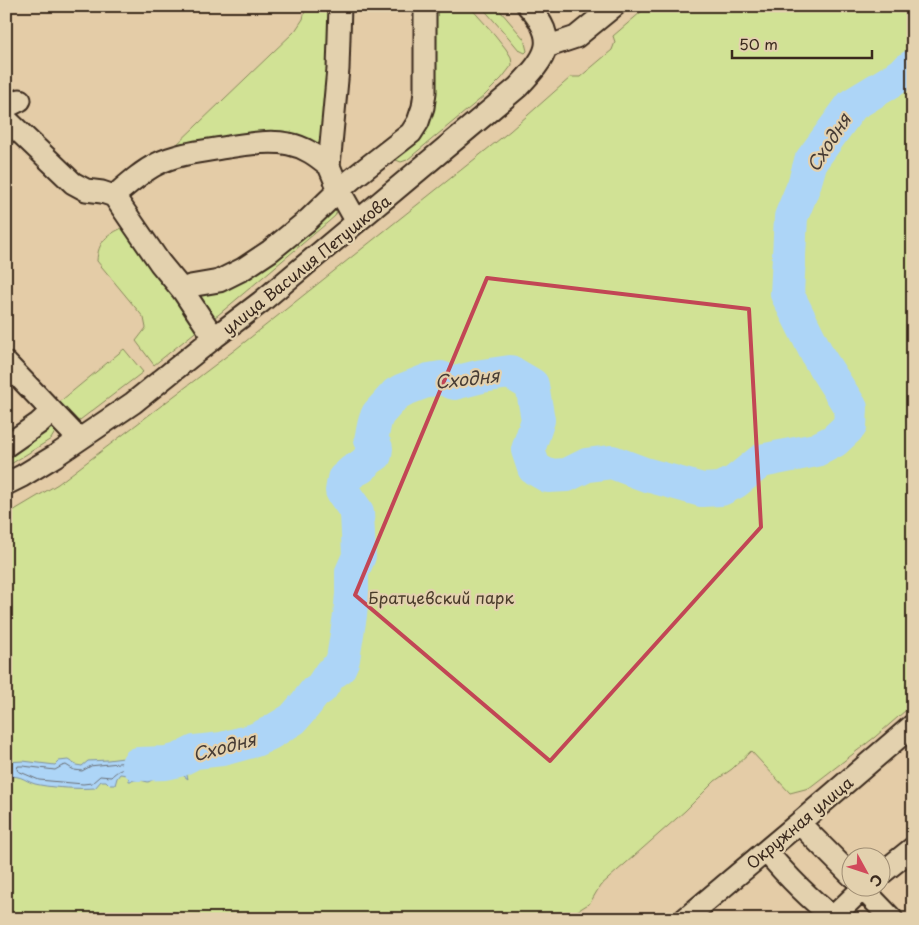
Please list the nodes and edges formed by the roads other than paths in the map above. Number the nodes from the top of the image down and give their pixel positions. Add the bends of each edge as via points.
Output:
1 (340, 6) edge
2 (425, 6) edge
3 (528, 6) edge
4 (614, 6) edge
5 (546, 47) junction
6 (6, 119) edge
7 (329, 166) junction
8 (339, 190) junction
9 (114, 196) junction
10 (357, 222) junction
11 (183, 291) junction
12 (215, 337) junction
13 (6, 363) edge
14 (52, 411) junction
15 (80, 439) junction
16 (6, 446) edge
17 (6, 484) edge
18 (913, 725) edge
19 (799, 823) junction
20 (913, 848) edge
21 (766, 851) junction
22 (892, 865) edge
23 (842, 866) edge
24 (853, 898) edge
25 (872, 898) edge
26 (832, 918) edge
27 (685, 919) edge
28 (892, 919) edge

1 - 7 street
2 - 8 street via 425,92 418,122 411,133
3 - 5 street via 543,26
4 - 5 street via 576,38
5 - 10 street, улица Василия Петушкова via 532,72 518,87
6 - 9 street via 72,183 86,190
7 - 8 street
7 - 9 street via 295,146 257,143 179,156 159,163
8 - 10 street
8 - 11 street via 308,220 243,269 219,281 190,286
9 - 11 street
10 - 12 street, улица Василия Петушкова
11 - 12 street
12 - 15 street, улица Василия Петушкова via 132,403
13 - 14 street
14 - 15 street
14 - 16 street
15 - 17 street, улица Василия Петушкова
18 - 19 street, Окружная улица
19 - 21 street, Окружная улица
19 - 23 street
20 - 22 street
21 - 26 street via 790,879
21 - 27 street, Окружная улица
24 - 26 street
25 - 28 street

